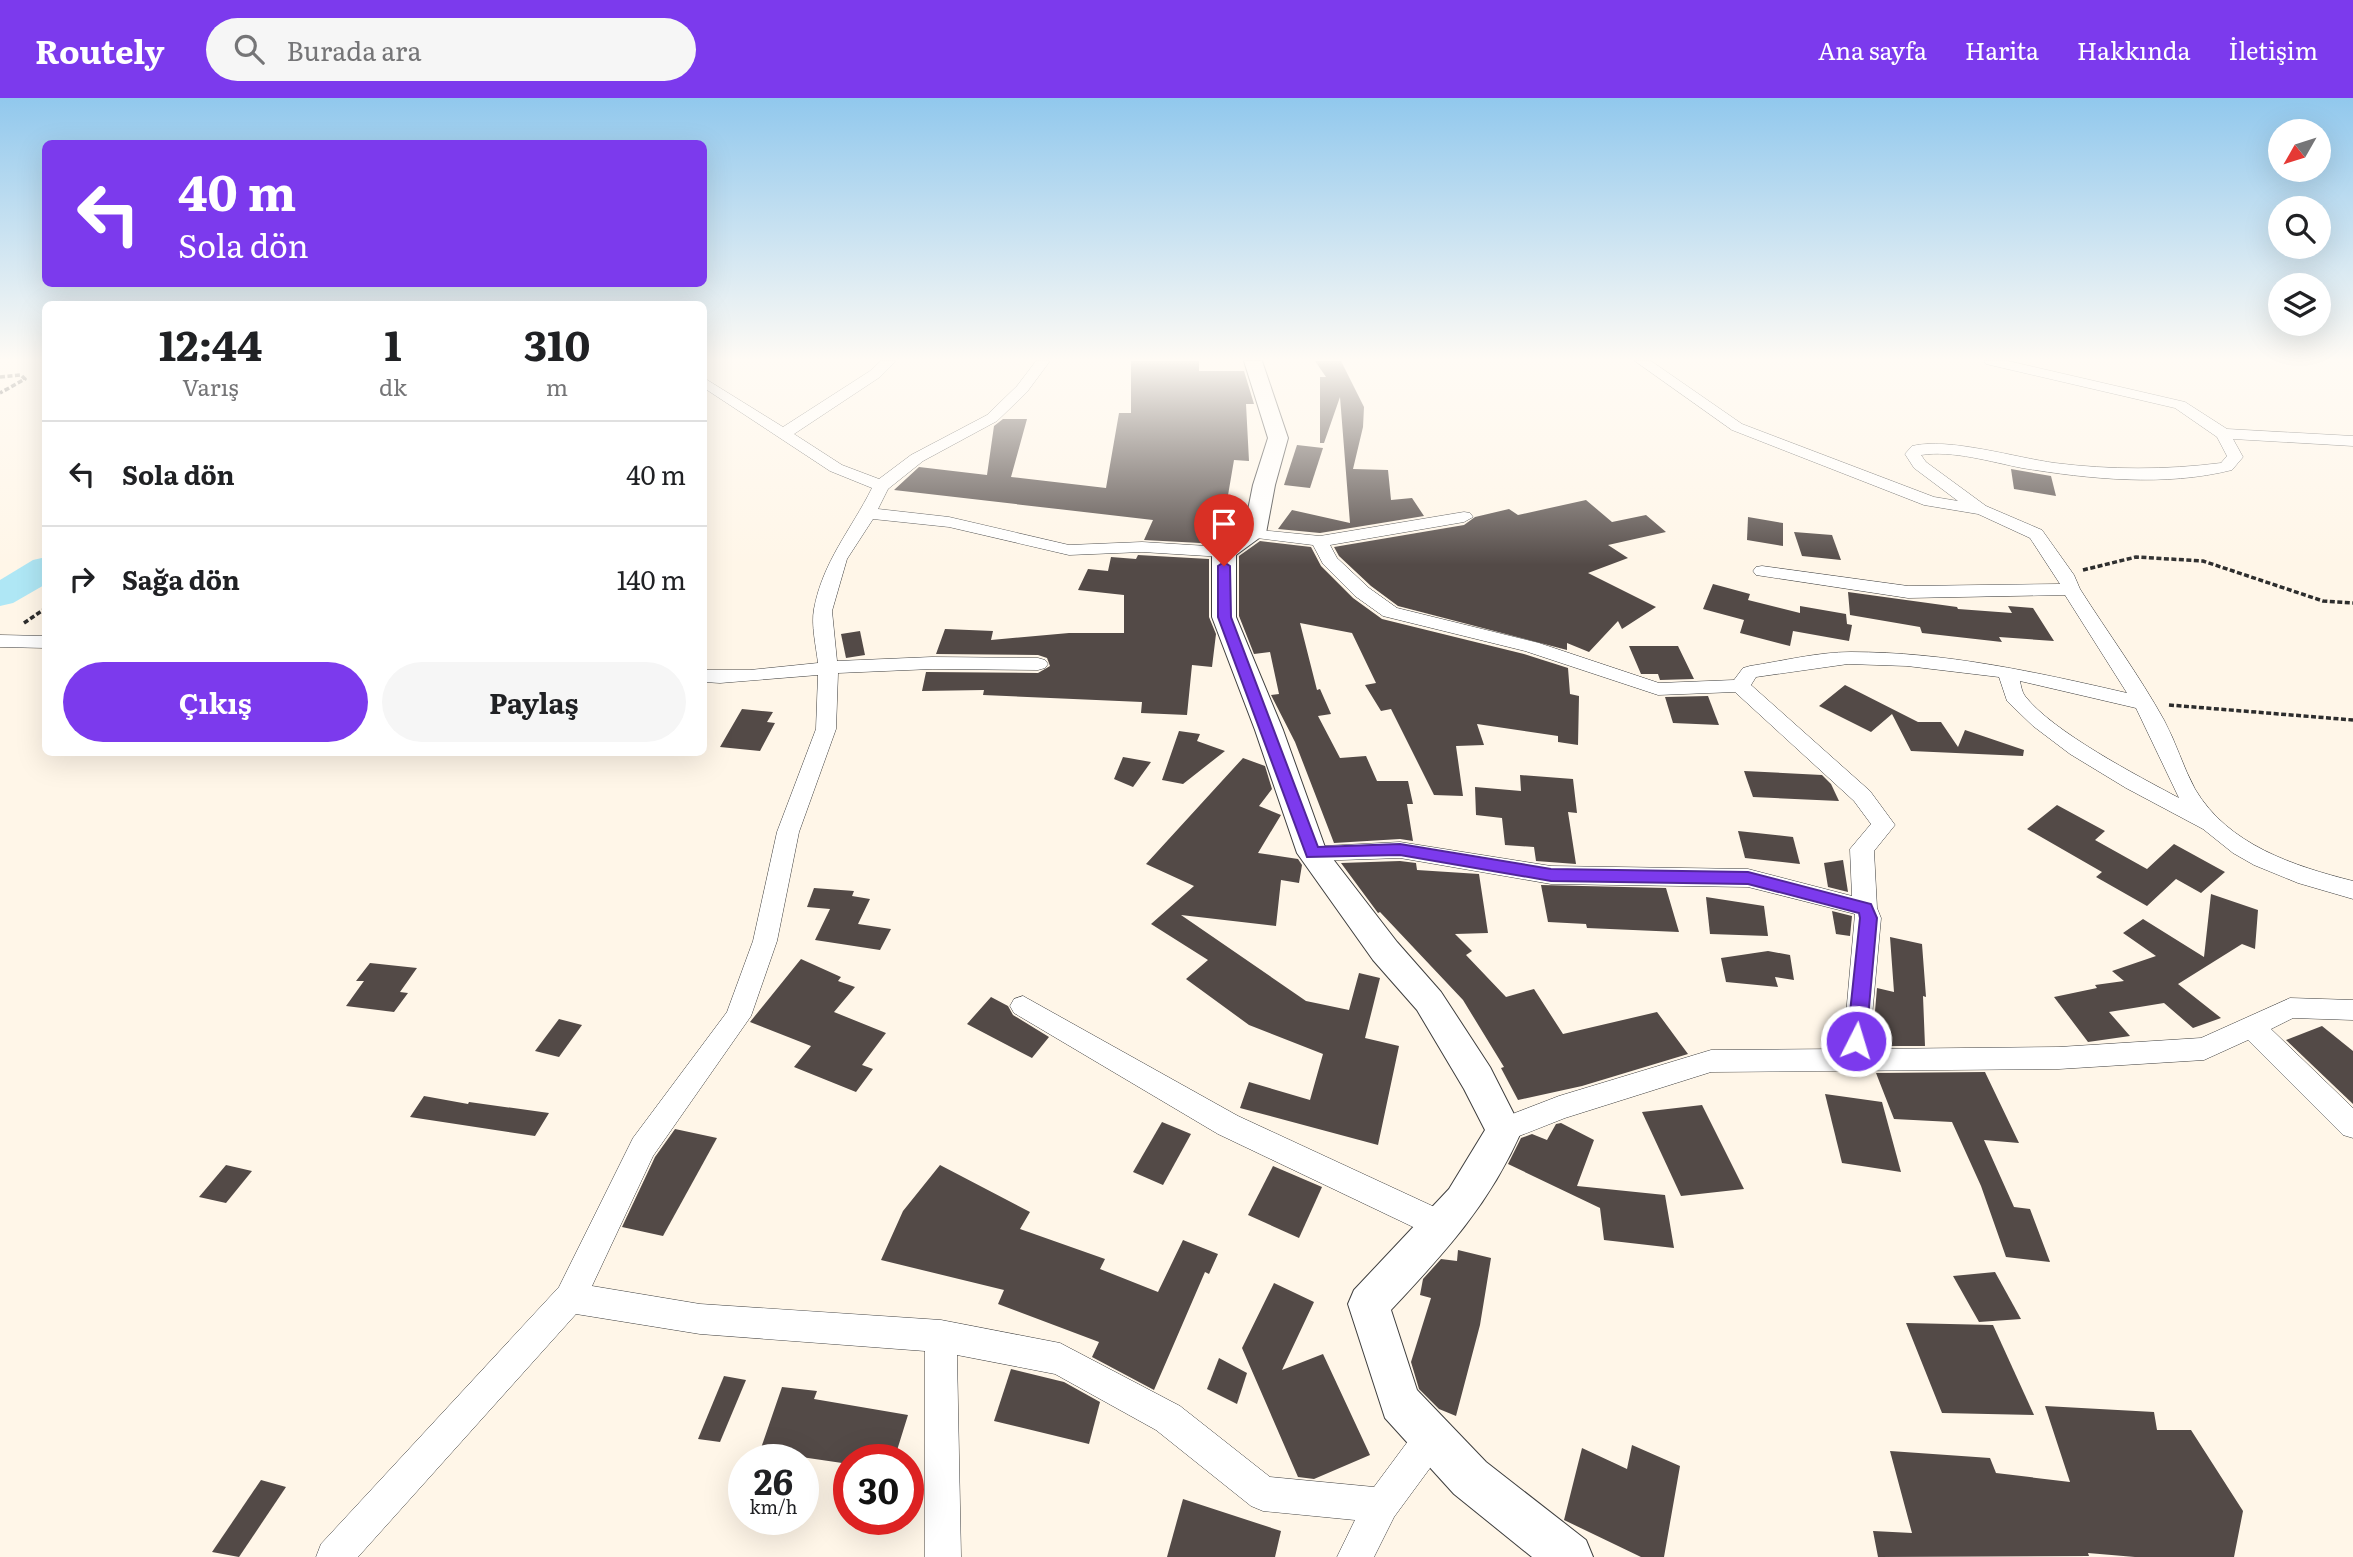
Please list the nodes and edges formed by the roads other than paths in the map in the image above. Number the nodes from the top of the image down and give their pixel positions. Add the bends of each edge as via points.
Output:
1 (776, 429) edge
2 (791, 429) edge
3 (971, 429) edge
4 (1275, 429) edge
5 (1742, 429) edge
6 (2216, 429) edge
7 (783, 434) junction
8 (2223, 434) junction
9 (2353, 441) edge
10 (881, 485) junction
11 (1982, 510) junction
12 (868, 513) junction
13 (1464, 517) dead end
14 (1255, 533) junction
15 (1320, 541) junction
16 (1224, 552) junction
17 (1762, 571) dead end
18 (2068, 582) junction
19 (0, 641) edge
20 (42, 642) edge
21 (1038, 664) dead end
22 (828, 668) junction
23 (2008, 672) junction
24 (707, 676) edge
25 (1740, 686) junction
26 (2143, 703) junction
27 (2211, 826) junction
28 (1312, 853) junction
29 (2353, 890) edge
30 (1866, 908) junction
31 (1023, 1006) dead end
32 (2353, 1010) edge
33 (2251, 1026) junction
34 (1855, 1058) junction
35 (2353, 1126) edge
36 (1504, 1130) junction
37 (1443, 1226) junction
38 (570, 1298) junction
39 (941, 1336) junction
40 (1432, 1437) junction
41 (1382, 1505) junction
42 (334, 1557) edge
43 (943, 1557) edge
44 (1355, 1557) edge
45 (1569, 1557) edge

1 - 7 street
2 - 7 street
3 - 10 street via 917,458
4 - 14 street via 1278,438
5 - 11 street via 1930,501
6 - 8 street
7 - 10 street via 836,468
8 - 9 street
8 - 11 street via 2235,457 2227,467 2164,474 2039,466 1940,448 1918,449 1913,454 1920,465
10 - 12 street
11 - 18 street via 2036,534
12 - 16 street via 949,522 1069,550 1142,547
12 - 22 street via 838,559 823,611
13 - 15 street
14 - 15 street
14 - 16 street
15 - 25 street via 1329,559 1390,612 1532,647 1658,689
16 - 28 street via 1224,617
17 - 18 street via 1908,593
18 - 26 street
19 - 20 street
21 - 22 street
22 - 24 street via 733,679
22 - 38 street via 826,729 789,832 765,941 738,1016 643,1147
23 - 25 street via 1848,658 1750,672
23 - 26 street
23 - 27 street via 2014,697 2040,721 2078,749
25 - 30 street via 1862,796 1884,825 1862,849
26 - 27 street via 2189,797
27 - 29 street via 2272,864
28 - 30 street via 1400,850 1551,875 1748,878
28 - 36 street via 1385,951 1429,1001
30 - 34 street via 1869,918
31 - 37 street via 1228,1125
32 - 33 street via 2290,1007
33 - 34 street via 2204,1049 2059,1058
33 - 35 street
34 - 36 street via 1711,1061
36 - 37 street via 1493,1160
37 - 40 street via 1369,1304 1400,1403
38 - 39 street via 700,1319
38 - 42 street
39 - 41 street via 1060,1359 1168,1418 1263,1494
39 - 43 street
40 - 41 street
40 - 45 street via 1470,1478
41 - 44 street

